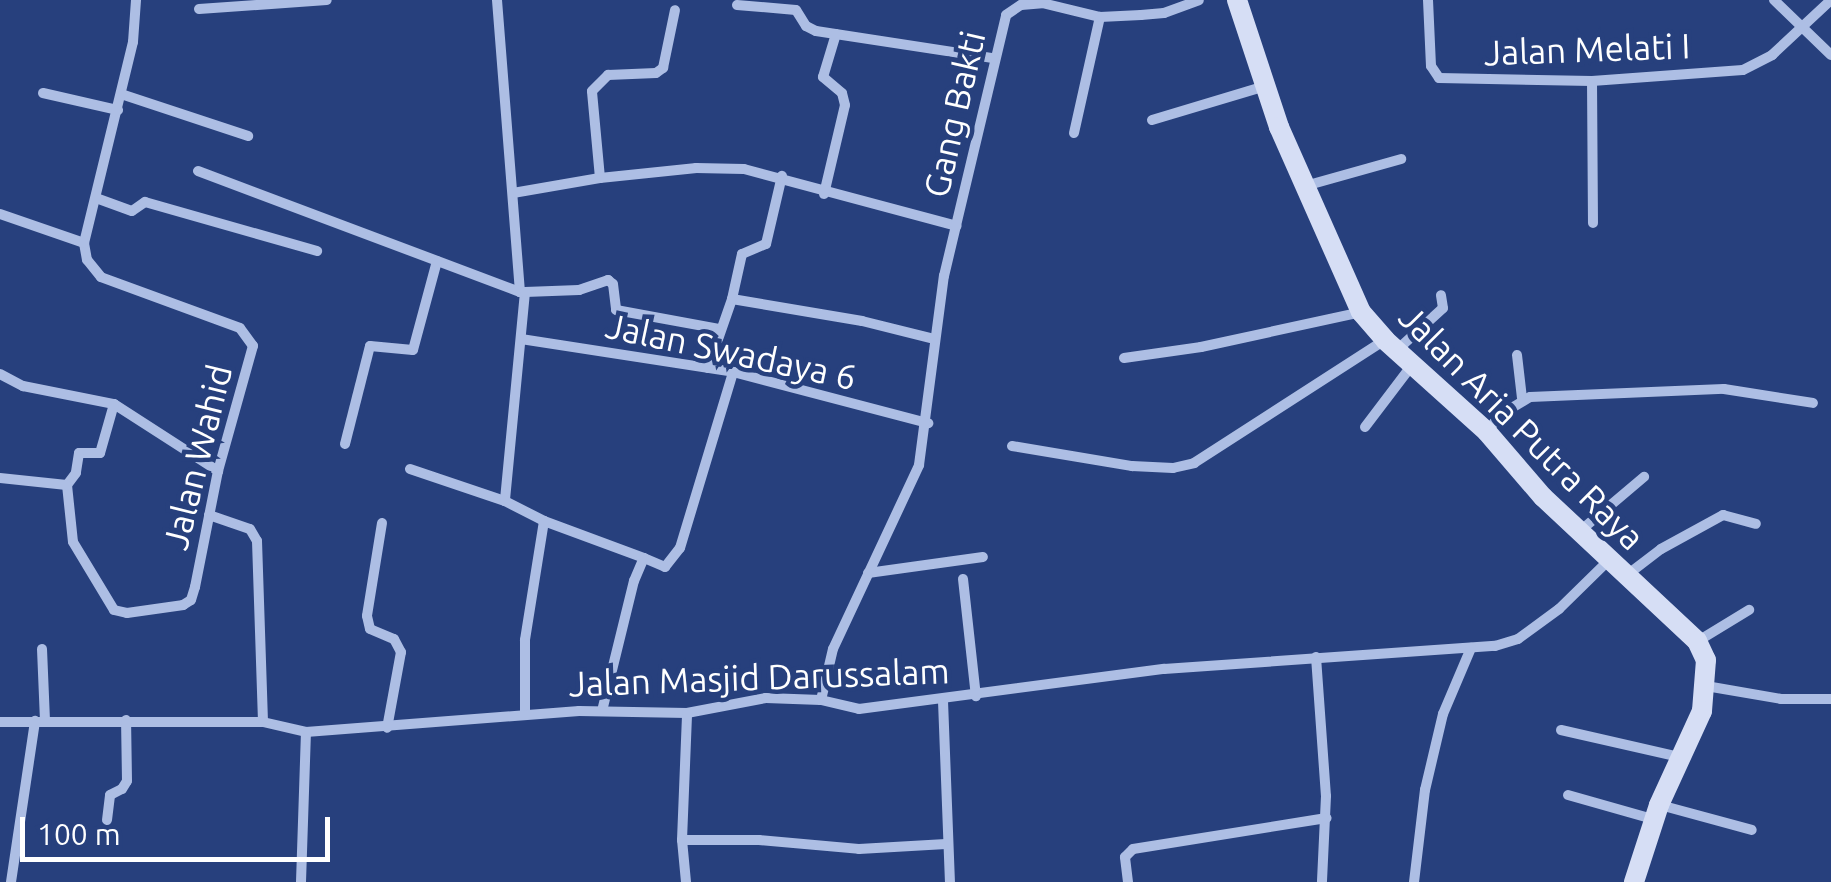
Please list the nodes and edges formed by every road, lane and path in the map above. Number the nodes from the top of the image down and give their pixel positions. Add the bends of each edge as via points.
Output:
1 (136, 0) edge
2 (327, 0) edge
3 (497, 0) edge
4 (1199, 0) edge
5 (1237, 0) edge
6 (1428, 0) edge
7 (1774, 0) edge
8 (1831, 0) edge
9 (283, 3) edge
10 (737, 5) dead end
11 (199, 9) dead end
12 (675, 10) dead end
13 (1100, 17) junction
14 (1804, 27) junction
15 (836, 34) junction
16 (1831, 55) edge
17 (993, 58) junction
18 (1592, 81) junction
19 (1265, 86) junction
20 (43, 94) dead end
21 (122, 94) junction
22 (118, 110) junction
23 (1152, 120) dead end
24 (1074, 133) dead end
25 (248, 136) dead end
26 (1401, 159) dead end
27 (198, 171) dead end
28 (782, 176) junction
29 (600, 178) junction
30 (1304, 186) junction
31 (513, 193) junction
32 (824, 194) junction
33 (96, 198) junction
34 (0, 214) edge
35 (1593, 222) dead end
36 (956, 226) junction
37 (84, 243) junction
38 (316, 251) dead end
39 (437, 261) junction
40 (522, 292) junction
41 (1441, 295) dead end
42 (732, 299) junction
43 (1360, 312) junction
44 (720, 329) junction
45 (521, 339) junction
46 (934, 339) junction
47 (1398, 352) junction
48 (1517, 354) dead end
49 (1124, 358) dead end
50 (708, 368) junction
51 (733, 372) junction
52 (0, 374) edge
53 (1522, 398) junction
54 (1813, 403) dead end
55 (114, 404) junction
56 (928, 424) junction
57 (1364, 427) dead end
58 (1487, 432) junction
59 (345, 444) dead end
60 (1012, 446) dead end
61 (410, 469) dead end
62 (218, 471) junction
63 (1644, 477) dead end
64 (0, 478) edge
65 (67, 485) junction
66 (505, 500) junction
67 (209, 515) junction
68 (544, 521) junction
69 (382, 523) dead end
70 (1756, 524) dead end
71 (1579, 531) junction
72 (983, 557) dead end
73 (644, 558) junction
74 (1609, 560) junction
75 (868, 573) junction
76 (1626, 575) junction
77 (963, 579) dead end
78 (1749, 610) dead end
79 (1697, 641) junction
80 (1471, 648) junction
81 (42, 649) dead end
82 (1316, 657) junction
83 (1706, 686) junction
84 (976, 696) junction
85 (1831, 699) edge
86 (821, 700) junction
87 (944, 701) junction
88 (602, 711) junction
89 (688, 712) junction
90 (525, 714) junction
91 (126, 720) junction
92 (40, 721) junction
93 (0, 722) edge
94 (262, 722) junction
95 (387, 728) junction
96 (1561, 730) dead end
97 (306, 732) junction
98 (1680, 757) junction
99 (1568, 795) dead end
100 (1656, 812) junction
101 (1327, 818) junction
102 (107, 820) dead end
103 (1752, 830) dead end
104 (682, 840) junction
105 (946, 844) junction
106 (10, 882) edge
107 (300, 882) edge
108 (686, 882) edge
109 (950, 882) edge
110 (1128, 882) edge
111 (1322, 882) edge
112 (1414, 882) edge
113 (1634, 882) edge

1 - 21 street
2 - 9 street
3 - 31 street
4 - 13 street, Gang Bakti via 1164,13
5 - 19 main road, Jalan Aria Putra Raya
6 - 18 street, Jalan Melati I via 1430,66 1439,78
7 - 14 street
8 - 14 street, Jalan Melati I
9 - 11 street
10 - 15 street via 796,10 806,26
12 - 29 street via 663,68 608,75 592,92
13 - 17 street, Gang Bakti via 1042,3 1021,5 1006,15
13 - 24 street
14 - 16 street
14 - 18 street, Jalan Melati I via 1743,70
15 - 17 street
15 - 32 street via 823,77 842,93 845,105
17 - 36 street, Gang Bakti
18 - 35 street
19 - 23 street
19 - 30 main road, Jalan Aria Putra Raya
20 - 22 street
21 - 22 street
21 - 25 street
22 - 33 street
26 - 30 street
27 - 39 street
28 - 29 street via 696,168
28 - 32 street
28 - 42 street via 766,244 742,254
29 - 31 street
30 - 43 main road, Jalan Aria Putra Raya
31 - 40 street
32 - 36 street
33 - 37 street
33 - 38 street via 132,210 146,202
34 - 37 street
36 - 46 street, Gang Bakti
37 - 62 street, Jalan Wahid via 101,277 249,336 252,346
39 - 40 street
39 - 59 street via 414,350 370,346
40 - 44 street via 579,290 608,280 616,310
40 - 45 street
41 - 47 street via 1443,308
42 - 44 street
42 - 46 street
43 - 47 main road, Jalan Aria Putra Raya
43 - 49 street
44 - 50 street
45 - 50 street, Jalan Swadaya 6
45 - 66 street
46 - 56 street, Gang Bakti
47 - 57 street
47 - 58 main road, Jalan Aria Putra Raya
47 - 60 street via 1194,463 1132,466
48 - 53 street
50 - 51 street, Jalan Swadaya 6
51 - 56 street, Jalan Swadaya 6
51 - 73 street via 680,548 671,565
52 - 55 street via 22,386
53 - 54 street via 1724,388
53 - 58 street
55 - 62 street
55 - 65 street via 100,453 79,452
56 - 75 street, Gang Bakti via 919,465
58 - 71 main road, Jalan Aria Putra Raya
61 - 66 street
62 - 67 street, Jalan Wahid
63 - 71 street
64 - 65 street
65 - 67 street, Jalan Wahid via 73,542 114,610 164,610 191,600
66 - 68 street
67 - 94 street via 250,529 257,541
68 - 73 street
68 - 90 street via 525,640
69 - 95 street via 366,616 370,630 394,639 401,652
70 - 76 street via 1723,515
71 - 74 main road, Jalan Aria Putra Raya
72 - 75 street
73 - 88 street
74 - 76 main road, Jalan Aria Putra Raya
74 - 80 street, Jalan Masjid Darussalam via 1518,639
75 - 86 street, Gang Bakti via 833,649
76 - 79 main road, Jalan Aria Putra Raya
77 - 84 street
78 - 79 street
79 - 83 main road via 1706,660
80 - 82 street, Jalan Masjid Darussalam
80 - 112 street via 1443,714 1424,790
81 - 92 street
82 - 84 street, Jalan Masjid Darussalam via 1129,673
82 - 101 street
83 - 85 street via 1781,699
83 - 98 main road
84 - 87 street, Jalan Masjid Darussalam
86 - 87 street, Jalan Masjid Darussalam via 860,708
86 - 89 street, Jalan Masjid Darussalam via 766,698
87 - 105 street
88 - 89 street, Jalan Masjid Darussalam
88 - 90 street, Jalan Masjid Darussalam
89 - 104 street
90 - 95 street, Jalan Masjid Darussalam
91 - 92 street, Jalan Masjid Darussalam
91 - 94 street, Jalan Masjid Darussalam
91 - 102 street via 127,781 110,794
92 - 93 street, Jalan Masjid Darussalam
92 - 106 street
94 - 97 street, Jalan Masjid Darussalam
95 - 97 street, Jalan Masjid Darussalam
96 - 98 street
97 - 107 street
98 - 100 main road
99 - 100 street
100 - 103 street
100 - 113 main road
101 - 110 street via 1134,849 1125,857
101 - 111 street
104 - 105 street via 860,850
104 - 108 street
105 - 109 street

